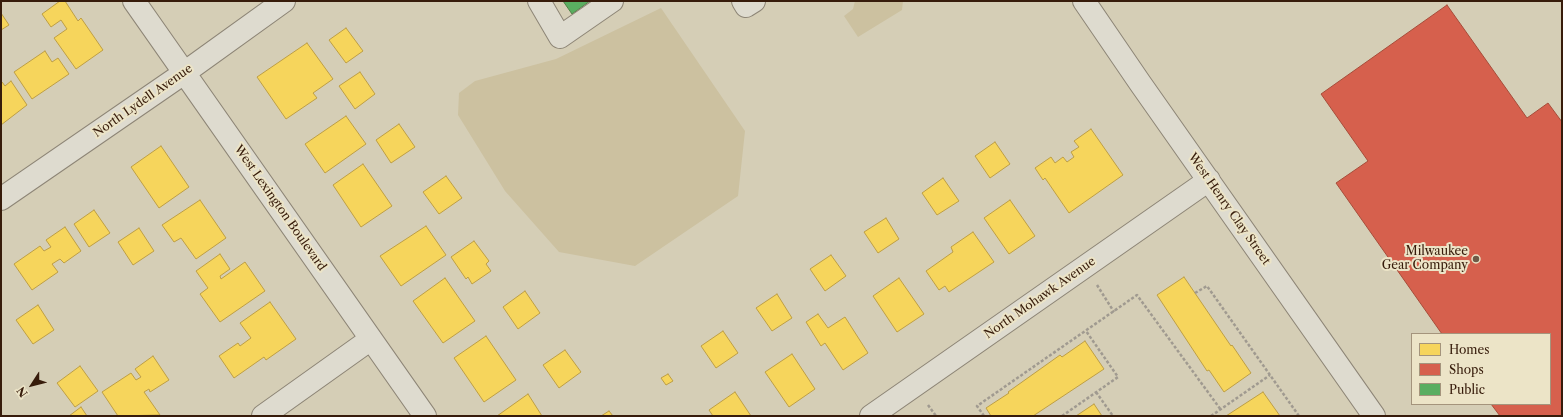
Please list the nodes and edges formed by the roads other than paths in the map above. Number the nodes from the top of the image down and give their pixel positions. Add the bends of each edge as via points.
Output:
1 (134, 1) edge
2 (284, 1) edge
3 (539, 1) edge
4 (612, 1) edge
5 (743, 1) edge
6 (754, 1) edge
7 (1084, 1) edge
8 (184, 73) junction
9 (1209, 180) junction
10 (1, 199) edge
11 (371, 339) junction
12 (263, 416) edge
13 (425, 416) edge
14 (871, 416) edge
15 (1374, 416) edge

1 - 8 street, West Lexington Boulevard
2 - 8 street, North Lydell Avenue
3 - 4 street via 560,37
5 - 6 street via 746,6
7 - 9 street, West Henry Clay Street
8 - 10 street, North Lydell Avenue
8 - 11 street, West Lexington Boulevard
9 - 14 street, North Mohawk Avenue
9 - 15 street, West Henry Clay Street
11 - 12 street
11 - 13 street, West Lexington Boulevard

